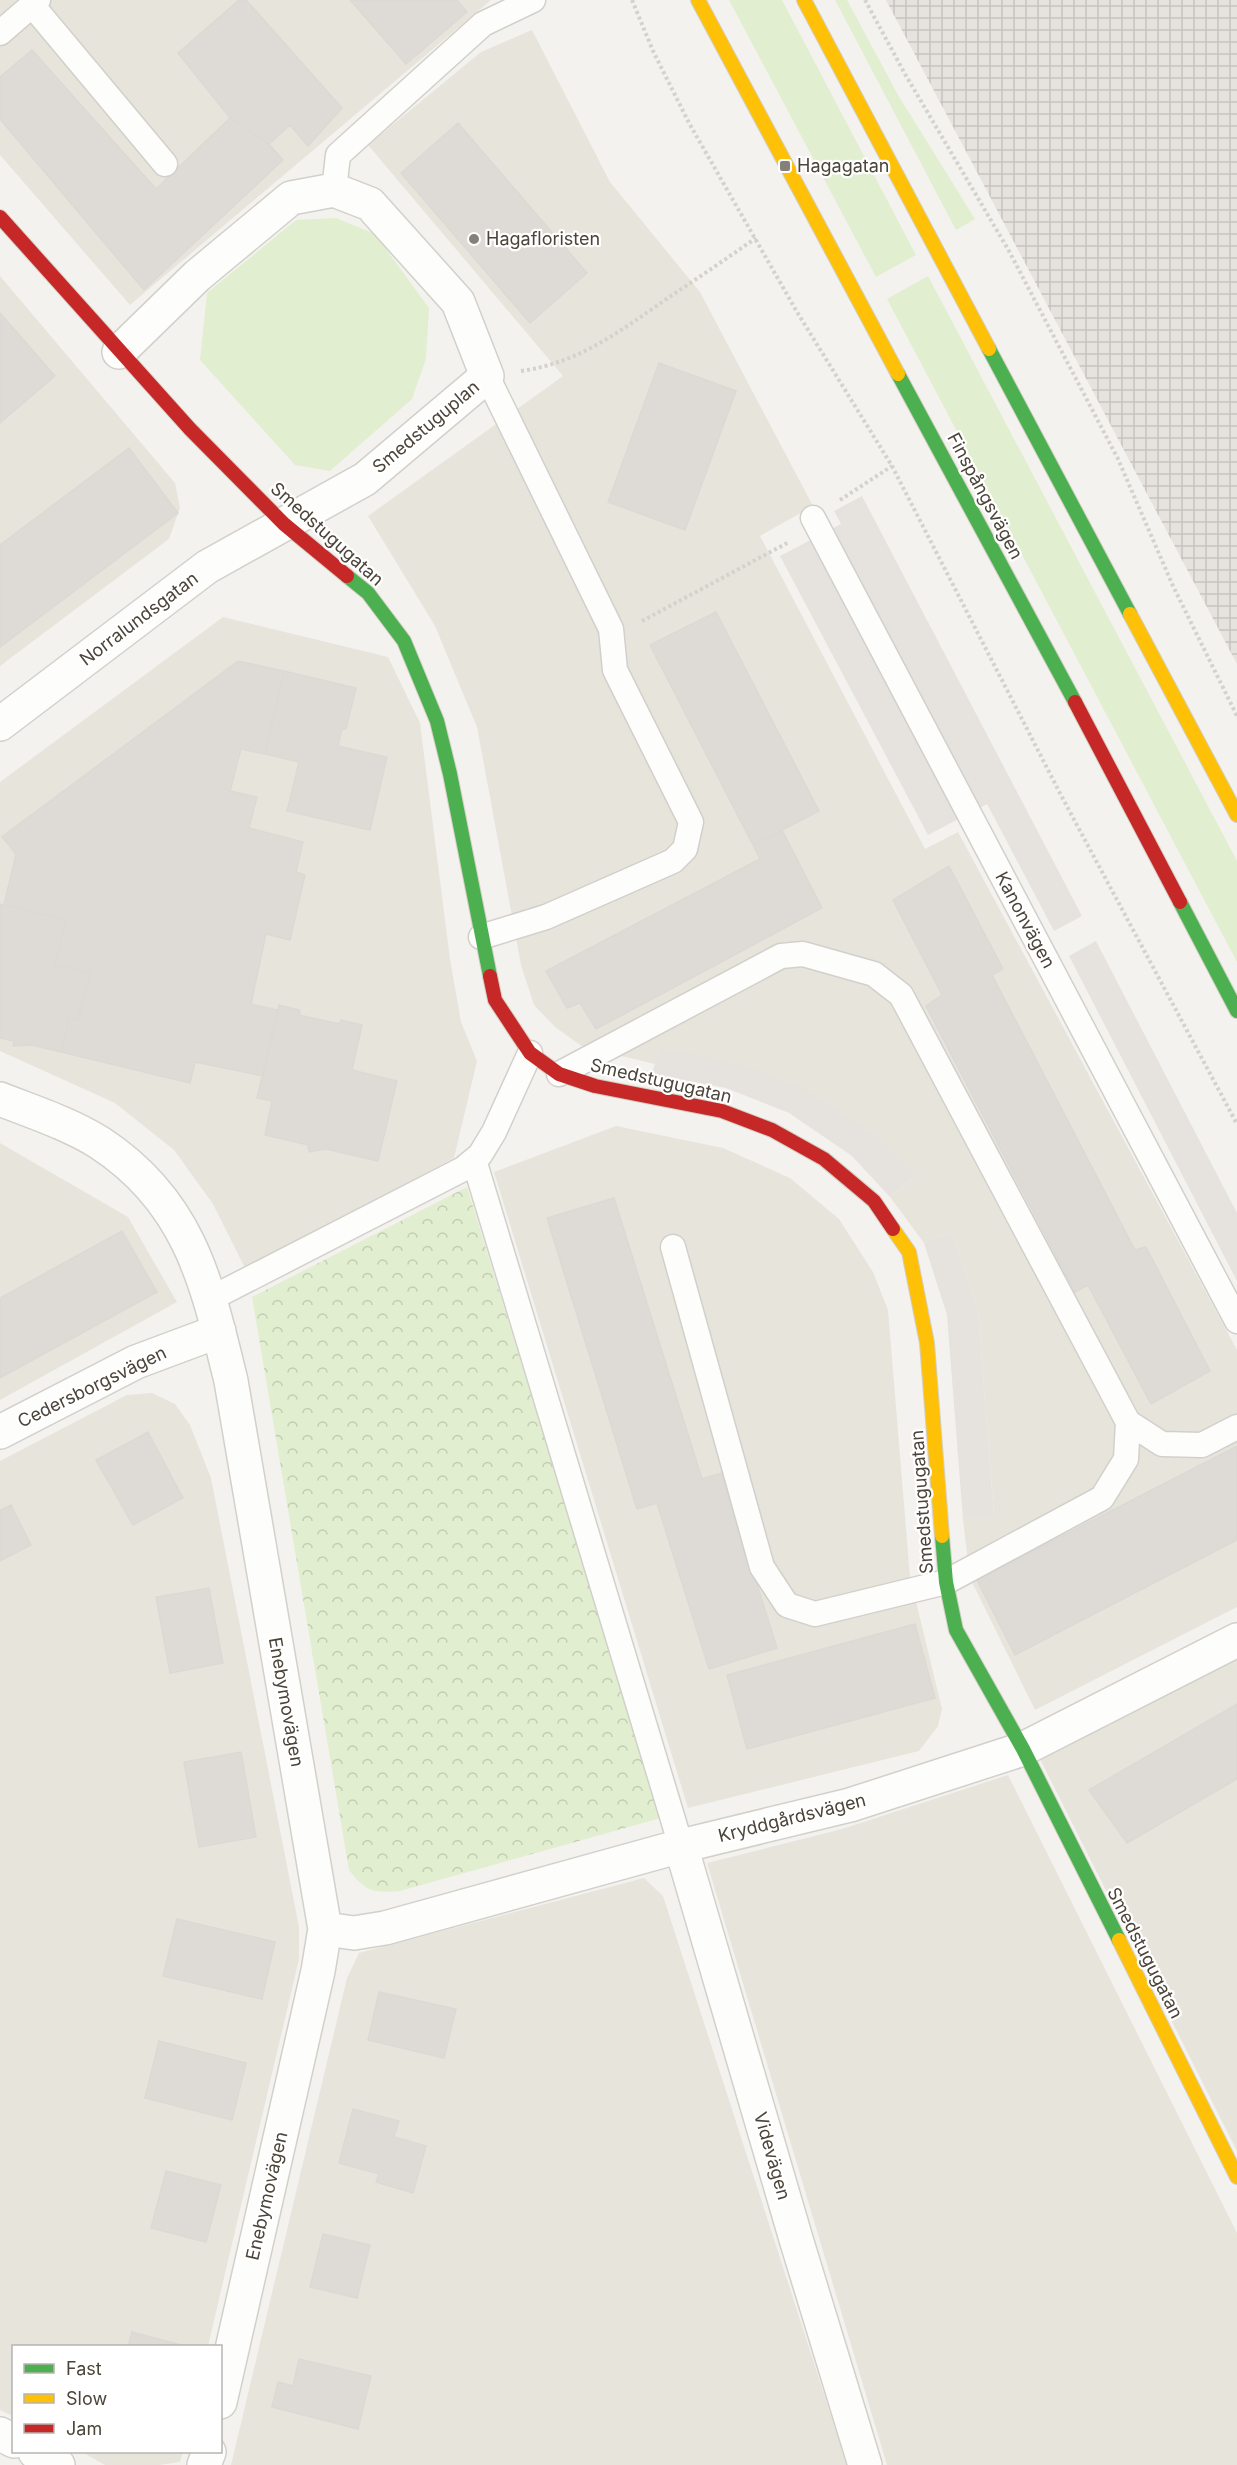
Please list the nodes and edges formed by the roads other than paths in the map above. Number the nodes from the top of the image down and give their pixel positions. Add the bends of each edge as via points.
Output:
1 (533, 0) edge
2 (698, 0) edge
3 (804, 0) edge
4 (35, 3) edge
5 (0, 33) edge
6 (165, 164) dead end
7 (334, 190) junction
8 (0, 217) edge
9 (119, 352) junction
10 (487, 376) junction
11 (813, 518) road end
12 (284, 524) junction
13 (0, 724) edge
14 (1237, 815) edge
15 (482, 937) junction
16 (1237, 1011) edge
17 (530, 1053) junction
18 (559, 1074) junction
19 (0, 1099) edge
20 (474, 1160) junction
21 (673, 1247) dead end
22 (210, 1299) junction
23 (1237, 1321) edge
24 (219, 1331) junction
25 (1128, 1422) junction
26 (1237, 1427) edge
27 (0, 1432) edge
28 (946, 1582) junction
29 (1237, 1640) edge
30 (1023, 1749) junction
31 (681, 1846) junction
32 (325, 1929) junction
33 (1237, 2177) edge
34 (222, 2393) edge
35 (38, 2453) edge
36 (58, 2465) edge
37 (865, 2465) edge

1 - 7 lane via 483,24 338,155
2 - 16 street, Finspångsvägen
3 - 14 street
4 - 5 lane
4 - 6 lane
7 - 9 street via 291,198 197,276
7 - 10 street, Smedstuguplan via 370,204 458,302
8 - 9 street, Smedstugugatan
9 - 12 street, Smedstugugatan
10 - 12 street, Smedstuguplan via 364,479
10 - 15 lane via 611,629 615,670 691,822 685,849 673,861 546,916
11 - 23 lane, Kanonvägen
12 - 13 street, Norralundsgatan via 207,567
12 - 15 street, Smedstugugatan via 368,593 404,641 437,721
15 - 17 street, Smedstugugatan via 495,1000
17 - 18 street, Smedstugugatan
17 - 20 lane via 494,1132
18 - 25 lane via 781,956 803,954 874,974 901,995
18 - 28 street, Smedstugugatan via 595,1086 722,1111 772,1130 824,1159 874,1201 909,1252 927,1343
19 - 22 street, Enebymovägen via 99,1143 146,1178 174,1216 198,1260
20 - 22 lane
20 - 31 lane
21 - 28 lane via 762,1568 787,1605 815,1614
22 - 24 street, Enebymovägen
24 - 27 street, Cedersborgsvägen via 136,1362
24 - 32 street, Enebymovägen via 231,1381
25 - 26 lane via 1162,1444 1182,1445 1202,1445
25 - 28 lane via 1126,1459 1102,1498
28 - 30 street, Smedstugugatan via 956,1630
29 - 30 street, Kryddgårdsvägen
30 - 31 street, Kryddgårdsvägen via 850,1804
30 - 33 street, Smedstugugatan
31 - 32 street, Kryddgårdsvägen via 385,1928 354,1933
31 - 37 street, Videvägen
32 - 34 street, Enebymovägen
35 - 36 street

